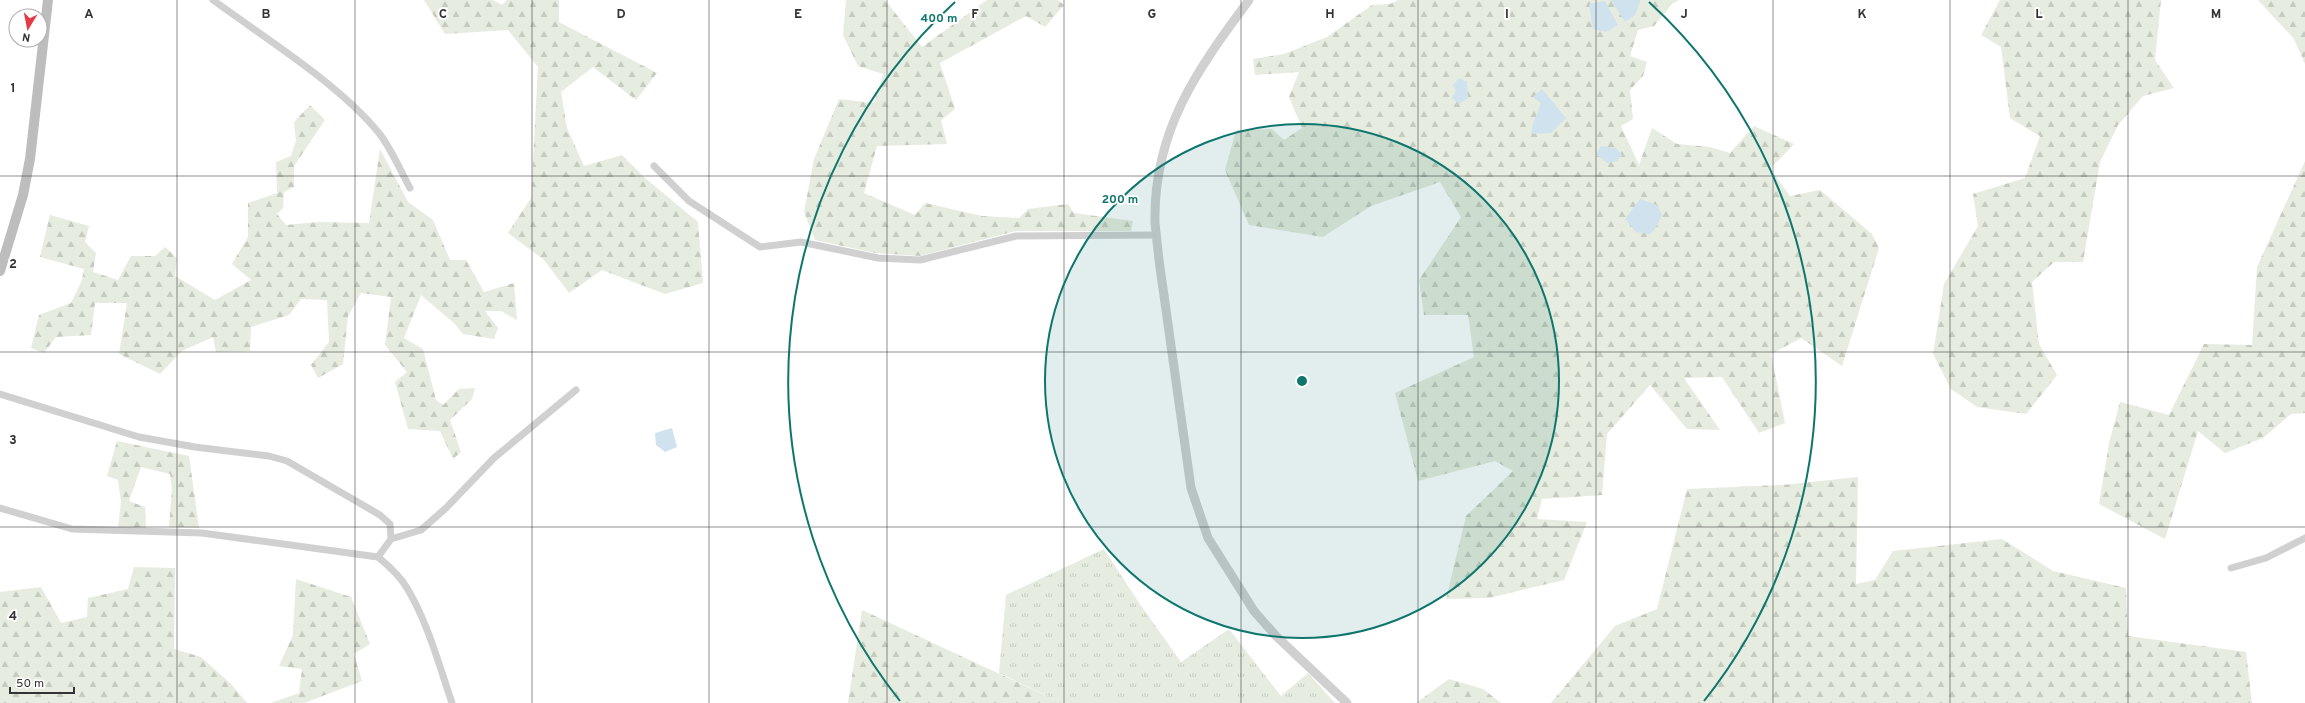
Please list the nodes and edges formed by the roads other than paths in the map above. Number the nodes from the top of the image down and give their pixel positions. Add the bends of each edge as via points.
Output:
1 (48, 0) edge
2 (213, 0) edge
3 (1249, 0) edge
4 (654, 166) dead end
5 (410, 188) dead end
6 (1156, 235) junction
7 (0, 271) edge
8 (576, 390) dead end
9 (0, 394) edge
10 (0, 508) edge
11 (2305, 538) edge
12 (391, 539) junction
13 (378, 557) junction
14 (2232, 568) dead end
15 (452, 703) edge
16 (1347, 703) edge

1 - 7 main road via 30,159 23,196
2 - 5 street via 343,97 378,132 389,147
3 - 6 street via 1203,63 1182,99 1170,127 1155,199
4 - 6 street via 689,201 760,247 801,242 878,258 920,260 1016,236
6 - 16 street via 1190,488 1208,538 1254,611 1276,636
8 - 12 street via 494,458 421,530
9 - 12 street via 139,437 269,456 287,461 380,515 390,524
10 - 13 street via 72,529 202,533
11 - 14 street via 2266,558
12 - 13 street
13 - 15 street via 392,569 407,588 424,623

